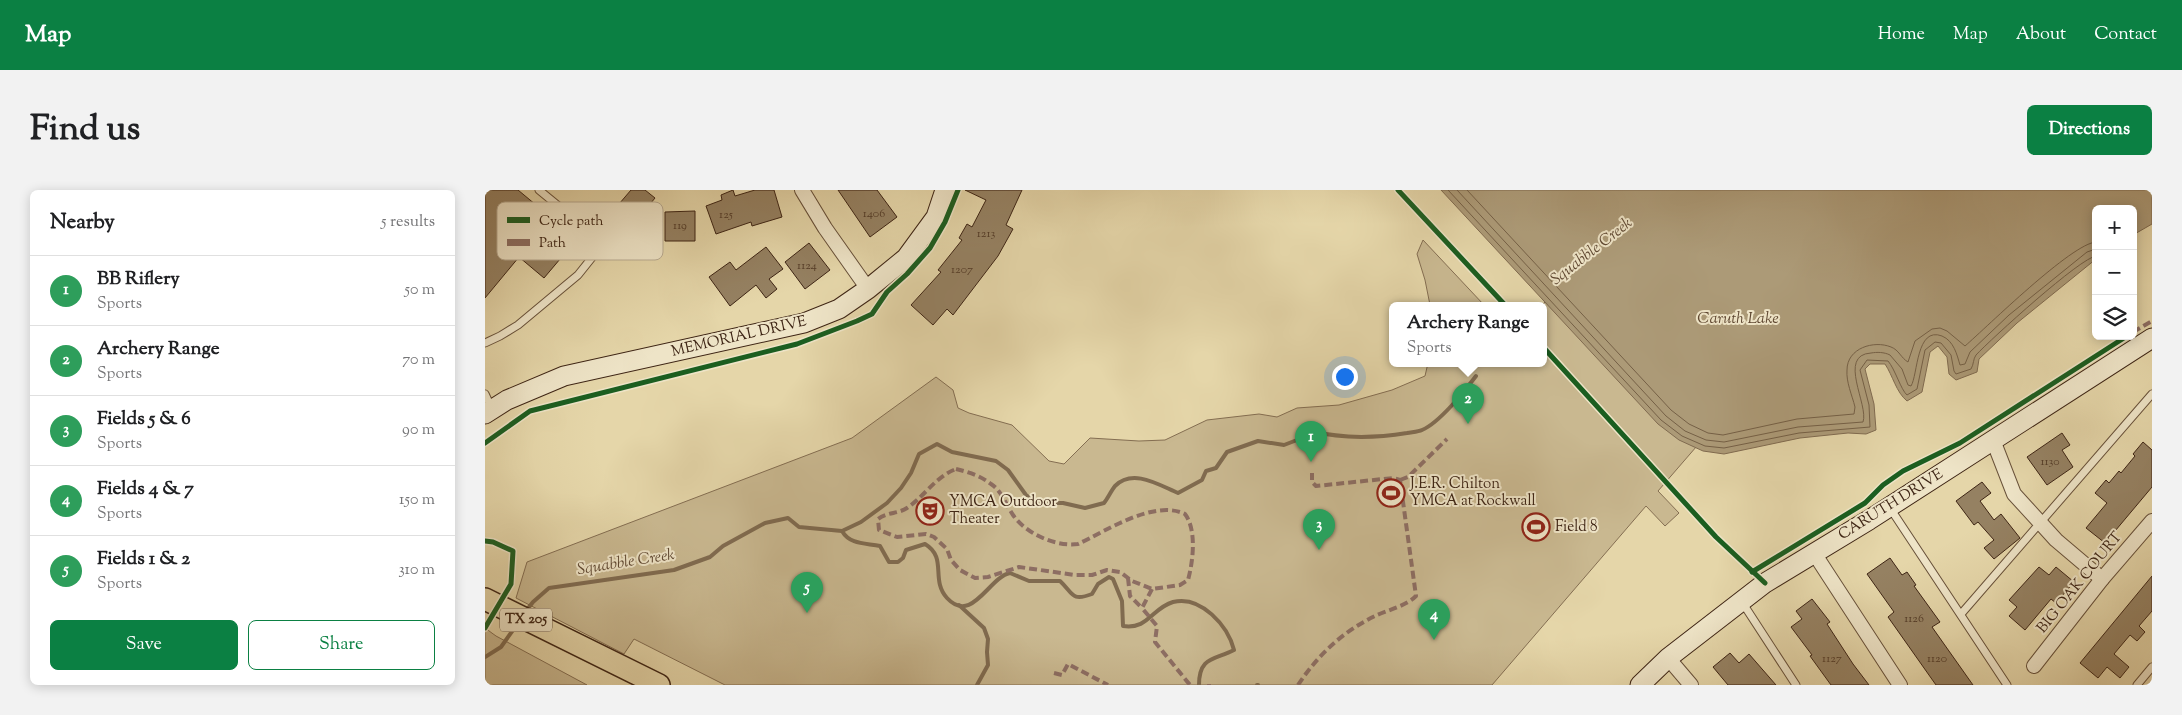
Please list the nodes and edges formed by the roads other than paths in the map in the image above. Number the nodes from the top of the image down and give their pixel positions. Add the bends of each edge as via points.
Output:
1 (539, 190) edge
2 (802, 190) edge
3 (945, 190) edge
4 (554, 202) edge
5 (590, 260) edge
6 (868, 289) junction
7 (2152, 338) edge
8 (485, 343) edge
9 (2152, 394) edge
10 (487, 406) edge
11 (1993, 440) junction
12 (1889, 506) junction
13 (2152, 521) edge
14 (2040, 523) junction
15 (1814, 553) junction
16 (2102, 579) junction
17 (485, 599) edge
18 (1741, 601) junction
19 (1961, 614) junction
20 (1668, 658) junction
21 (2033, 666) dead end
22 (2152, 667) edge
23 (659, 685) edge
24 (1640, 685) edge
25 (1691, 685) edge
26 (1796, 685) edge
27 (1899, 685) edge
28 (2007, 685) edge
29 (2137, 685) edge

1 - 4 lane
2 - 6 street
3 - 6 street, MEMORIAL DRIVE via 936,217 906,258
5 - 8 lane via 578,275 518,325
6 - 10 street, MEMORIAL DRIVE via 839,309 804,323 564,376
7 - 11 street, CARUTH DRIVE
9 - 14 lane
11 - 12 street, CARUTH DRIVE
11 - 14 street via 2014,494
12 - 15 street, CARUTH DRIVE
12 - 19 lane
13 - 16 street, BIG OAK COURT
14 - 16 street
14 - 19 lane
15 - 18 street, CARUTH DRIVE via 1765,582
15 - 27 street
16 - 21 street, BIG OAK COURT
17 - 23 main road, TX 205
18 - 20 street, CARUTH DRIVE
18 - 26 lane
19 - 28 lane
20 - 24 street, CARUTH DRIVE
20 - 25 street
22 - 29 lane

